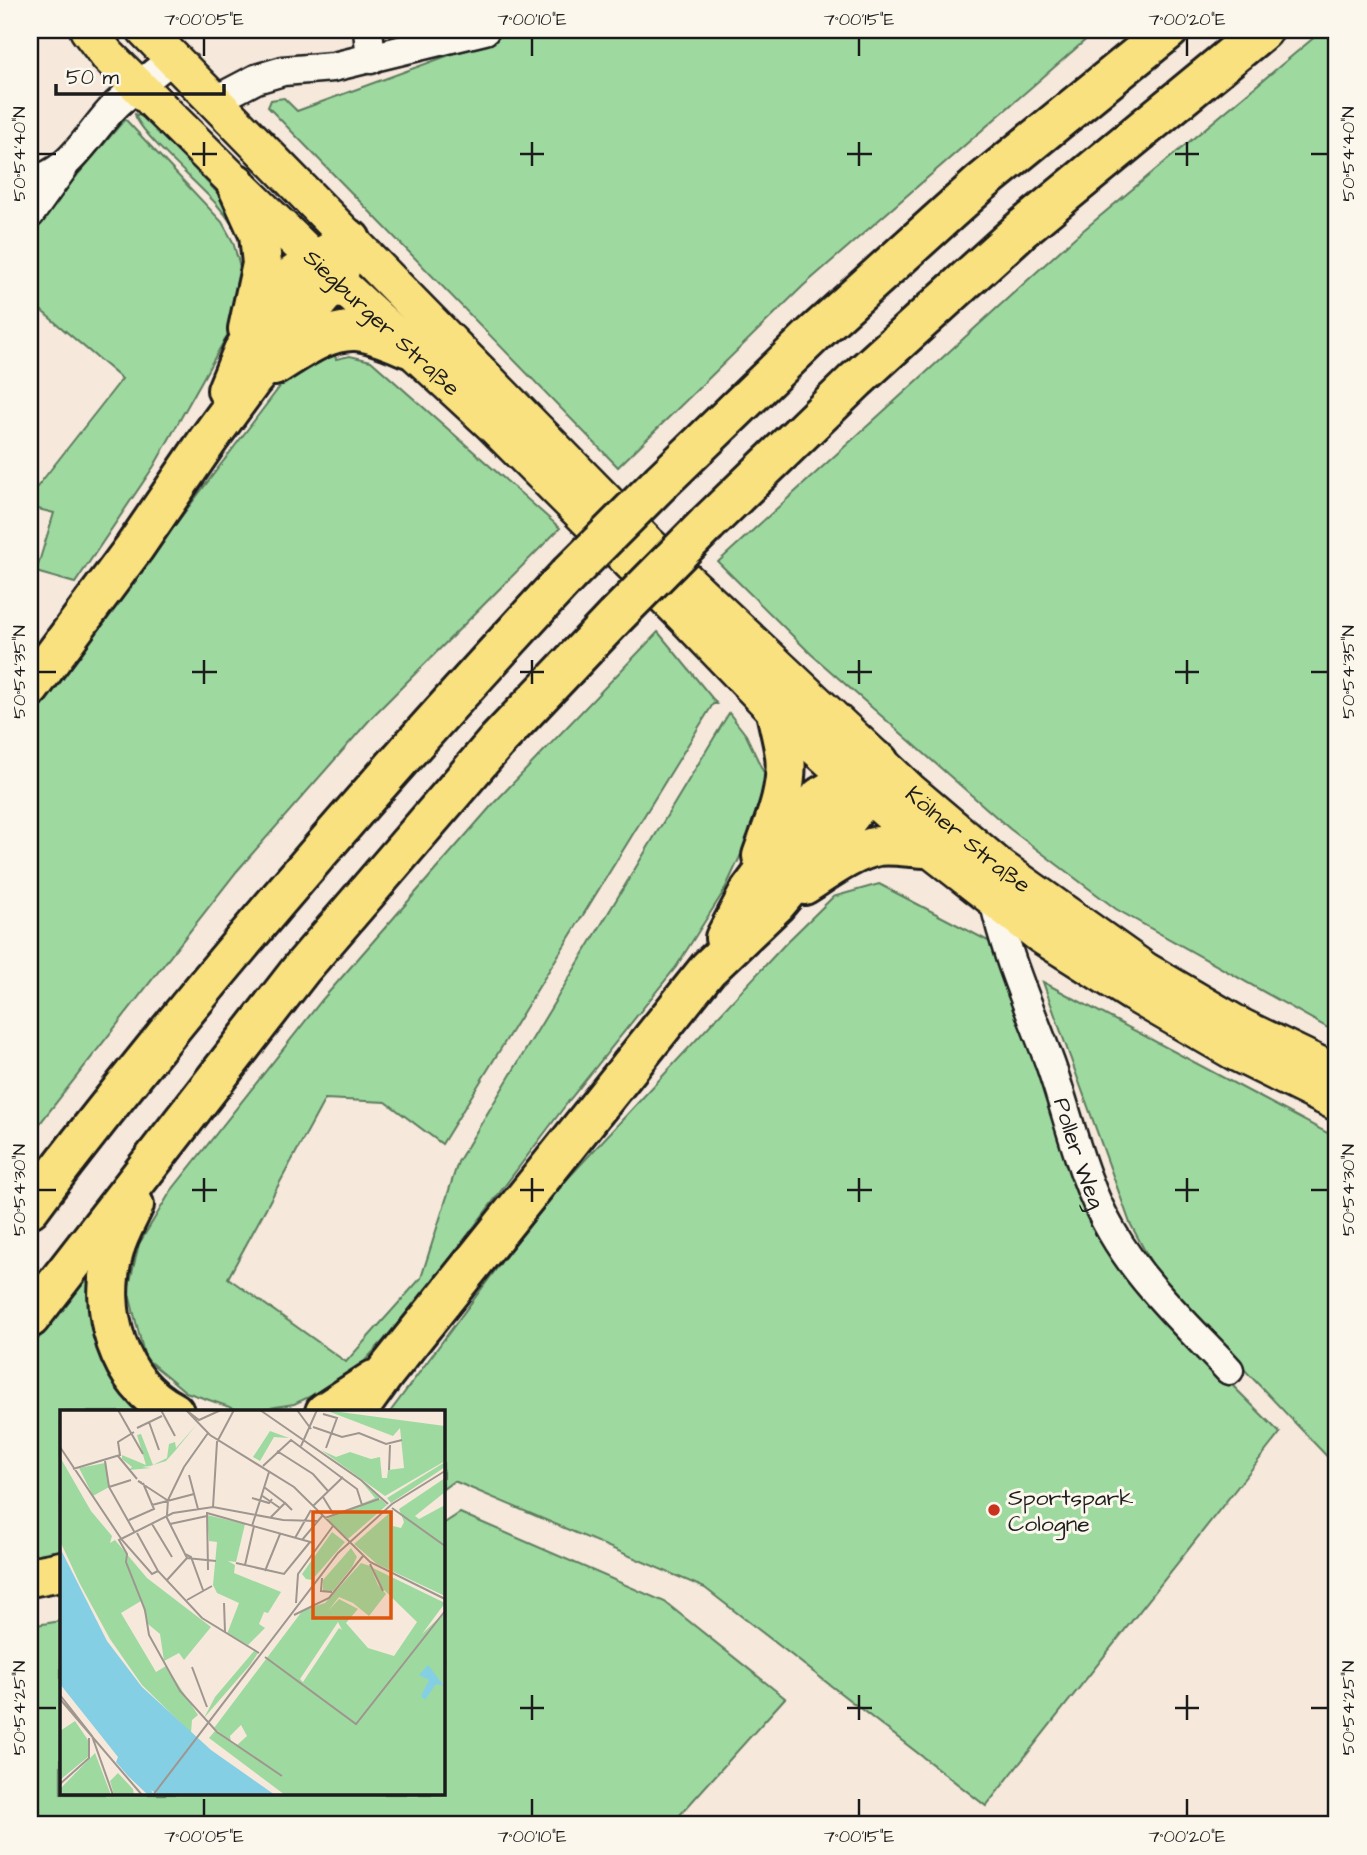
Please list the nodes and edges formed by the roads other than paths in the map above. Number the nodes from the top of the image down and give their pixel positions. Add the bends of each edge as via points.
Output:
1 (88, 30) edge
2 (145, 30) edge
3 (368, 30) edge
4 (485, 30) edge
5 (1169, 30) edge
6 (1263, 30) edge
7 (173, 58) junction
8 (371, 59) junction
9 (139, 86) junction
10 (216, 100) junction
11 (68, 160) junction
12 (30, 181) edge
13 (236, 183) junction
14 (30, 214) edge
15 (351, 240) junction
16 (326, 270) junction
17 (409, 348) junction
18 (247, 365) junction
19 (647, 543) joint
20 (679, 611) joint
21 (30, 688) edge
22 (776, 712) junction
23 (865, 778) junction
24 (929, 848) junction
25 (763, 898) junction
26 (994, 900) junction
27 (1337, 1073) edge
28 (1337, 1103) edge
29 (159, 1149) junction
30 (70, 1153) junction
31 (30, 1179) edge
32 (30, 1208) edge
33 (30, 1318) edge
34 (1229, 1370) dead end
35 (385, 1373) junction
36 (171, 1410) edge
37 (328, 1410) edge
38 (358, 1410) edge
39 (60, 1571) edge
40 (30, 1577) edge

1 - 9 main road, Siegburger Straße
2 - 7 main road, Siegburger Straße
3 - 8 street
4 - 8 street
5 - 30 highway, bridge via 971,192 814,334 568,575 299,875
6 - 29 highway, bridge via 1023,228 856,380 614,618 497,741 320,947
7 - 9 street
7 - 10 main road, Siegburger Straße
8 - 10 street via 282,71
9 - 11 street via 108,113
9 - 13 main road, Siegburger Straße
10 - 15 main road, Siegburger Straße
11 - 12 street
11 - 14 street
13 - 16 main road, Siegburger Straße
13 - 18 highway via 259,234 262,264
15 - 16 highway
15 - 19 main road, Siegburger Straße
16 - 17 main road, Siegburger Straße
16 - 18 highway
17 - 18 highway via 356,331 336,333
17 - 20 main road, Siegburger Straße
18 - 21 highway via 208,440
19 - 23 main road, Kölner Straße
20 - 22 main road, Kölner Straße
22 - 23 main road, Kölner Straße
22 - 25 highway via 785,757
23 - 24 main road, Kölner Straße
23 - 25 highway via 821,797
23 - 27 main road, Kölner Straße via 1145,970 1242,1027
24 - 25 highway via 879,846
24 - 26 main road, Kölner Straße
25 - 35 highway
26 - 28 main road, Kölner Straße via 1132,993 1236,1053
26 - 34 street, Poller Weg via 1002,938 1087,1178 1111,1231 1146,1282
29 - 33 highway
29 - 36 highway via 114,1249 107,1282 118,1350 134,1381
30 - 31 highway
30 - 32 highway
35 - 37 highway
35 - 38 highway
39 - 40 highway

